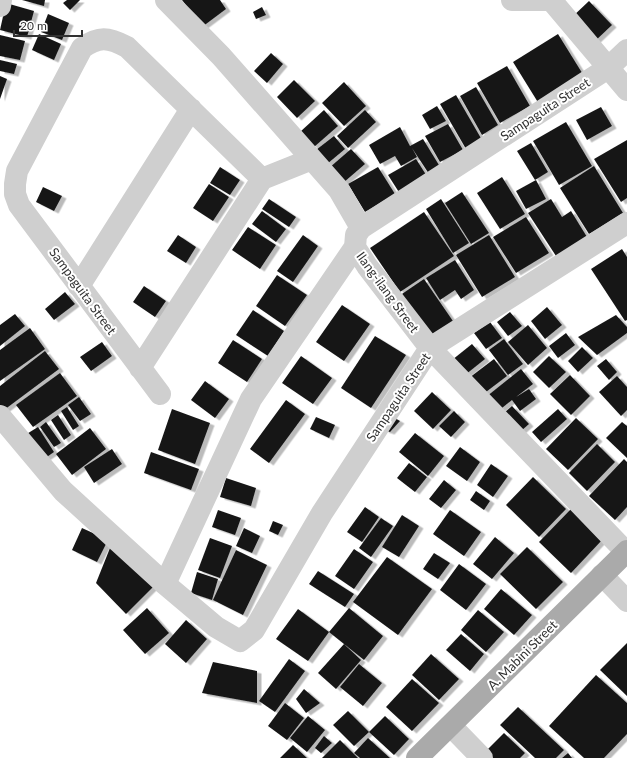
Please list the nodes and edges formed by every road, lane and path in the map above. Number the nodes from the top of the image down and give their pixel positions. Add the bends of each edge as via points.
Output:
1 (1, 0) edge
2 (166, 0) edge
3 (512, 0) edge
4 (551, 0) edge
5 (0, 6) edge
6 (627, 50) edge
7 (608, 68) junction
8 (627, 90) edge
9 (191, 109) junction
10 (312, 159) junction
11 (262, 179) junction
12 (627, 223) edge
13 (358, 237) junction
14 (79, 286) junction
15 (430, 348) junction
16 (140, 368) junction
17 (160, 394) dead end
18 (0, 416) edge
19 (626, 551) edge
20 (602, 575) junction
21 (165, 584) junction
22 (627, 601) edge
23 (451, 726) junction
24 (417, 758) edge
25 (482, 758) edge

1 - 5 street
2 - 10 street, Ilang-ilang Street via 222,56
3 - 4 street
4 - 7 street
6 - 7 street, Sampaguita Street
7 - 8 street
7 - 13 street, Sampaguita Street
9 - 11 street
9 - 14 street
9 - 14 street, Sampaguita Street via 127,47 115,40 104,38 82,48 21,161 15,184 19,205
10 - 11 street
10 - 13 street, Ilang-ilang Street via 338,190
11 - 16 street
12 - 15 street, Sampaguita Street
13 - 15 street, Ilang-ilang Street via 367,266
13 - 21 street via 251,399
14 - 16 street, Sampaguita Street
15 - 19 street, Ilang-ilang Street
15 - 21 street, Sampaguita Street via 322,513 254,630 240,641 216,627
16 - 17 street, Sampaguita Street
18 - 21 street via 63,492
19 - 20 main road, A. Mabini Street
20 - 22 street
20 - 23 main road, A. Mabini Street
23 - 24 main road, A. Mabini Street
23 - 25 street

